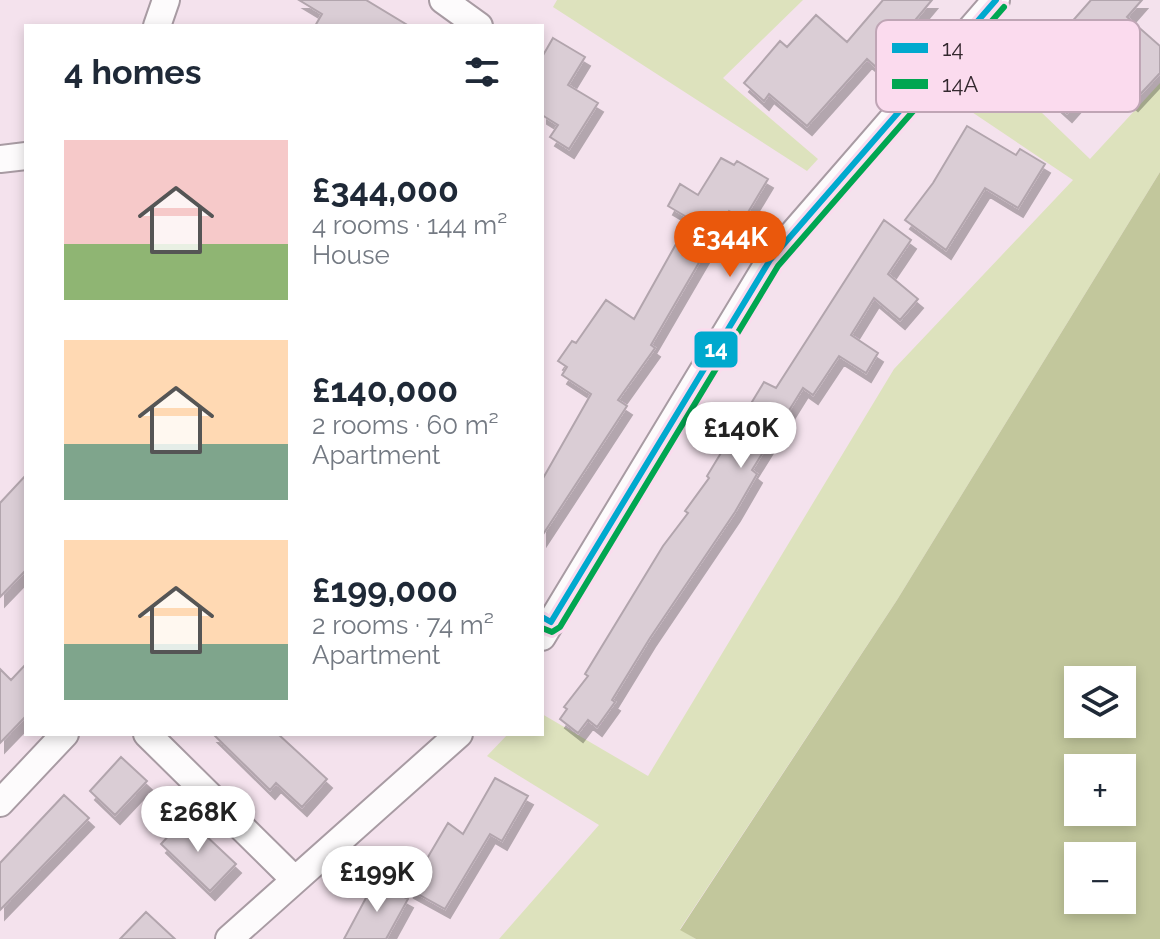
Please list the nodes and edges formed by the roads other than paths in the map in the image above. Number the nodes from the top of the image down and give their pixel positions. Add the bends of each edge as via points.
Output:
1 (166, 0) edge
2 (443, 0) edge
3 (996, 0) edge
4 (979, 20) edge
5 (158, 24) edge
6 (476, 24) edge
7 (899, 112) edge
8 (24, 156) edge
9 (0, 159) edge
10 (545, 625) edge
11 (63, 736) edge
12 (149, 736) edge
13 (457, 736) edge
14 (0, 803) edge
15 (295, 880) junction
16 (229, 939) edge

1 - 5 street
2 - 6 street
3 - 4 street
7 - 10 street via 770,260
8 - 9 street
11 - 14 street
12 - 15 street
13 - 15 street
15 - 16 street

